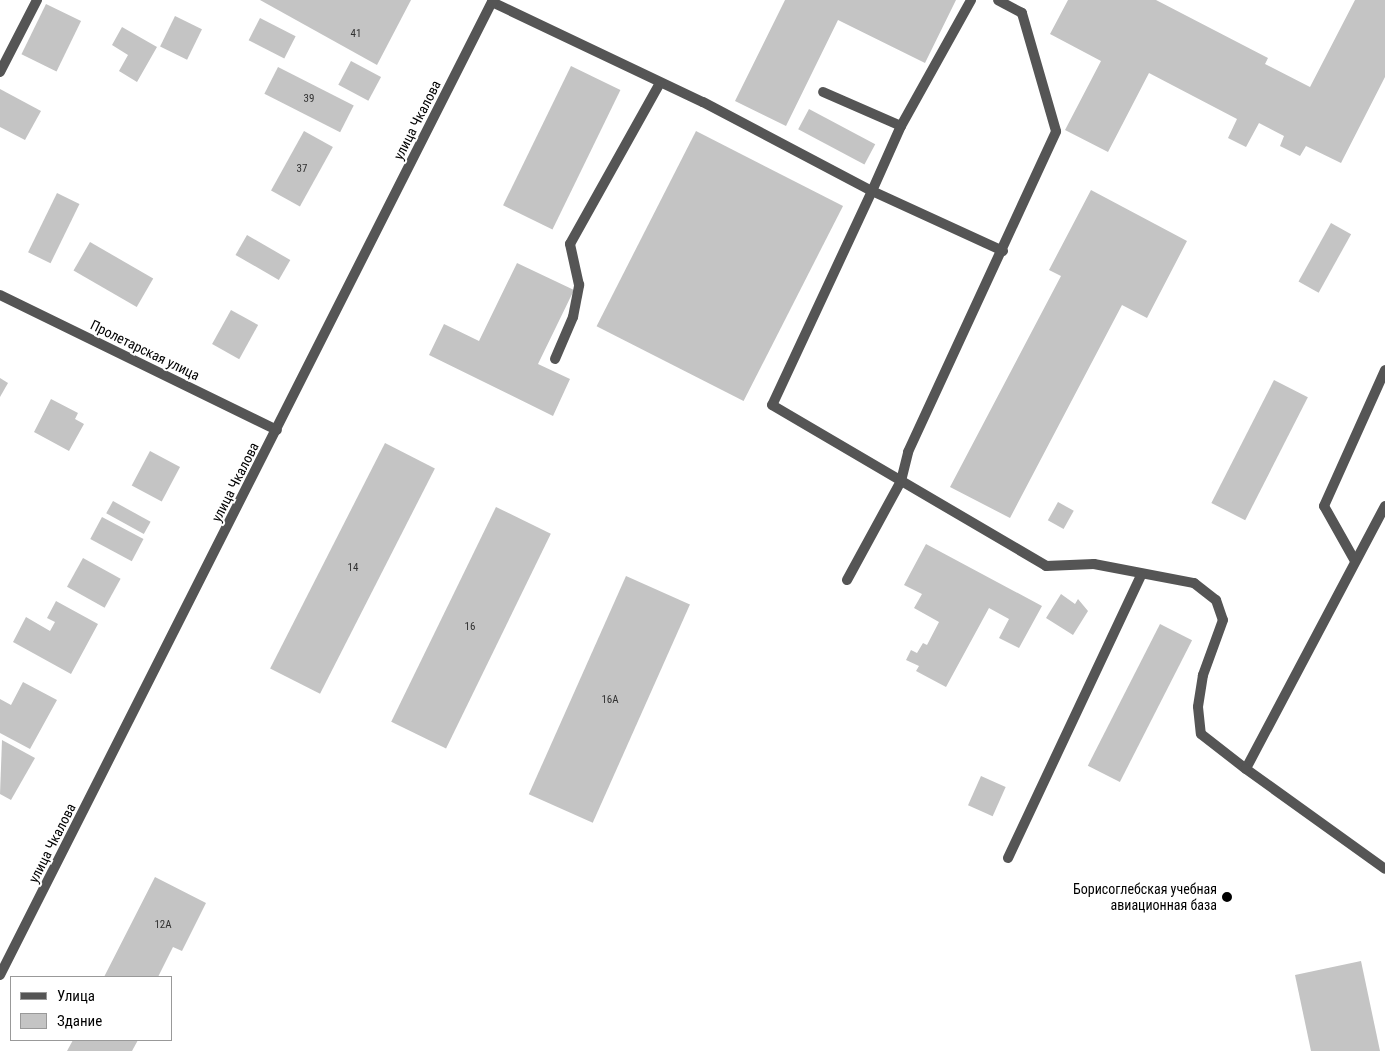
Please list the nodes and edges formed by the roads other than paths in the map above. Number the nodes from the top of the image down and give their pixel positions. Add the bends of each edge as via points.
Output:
1 (37, 0) edge
2 (971, 0) edge
3 (998, 0) edge
4 (492, 1) edge
5 (0, 72) edge
6 (660, 83) junction
7 (823, 92) dead end
8 (901, 126) junction
9 (872, 191) junction
10 (1003, 251) junction
11 (0, 295) edge
12 (554, 360) dead end
13 (1385, 370) edge
14 (277, 430) junction
15 (902, 481) junction
16 (1385, 506) edge
17 (1355, 561) junction
18 (1141, 575) junction
19 (847, 580) dead end
20 (1246, 769) junction
21 (1008, 858) dead end
22 (1385, 869) edge
23 (0, 976) edge

1 - 5 street
2 - 8 street
3 - 10 street via 1022,13 1056,131
4 - 6 street
4 - 14 street, улица Чкалова
6 - 9 street
6 - 12 street via 570,244 579,285 573,317
7 - 8 street
8 - 9 street
9 - 10 street
9 - 15 street via 772,405
10 - 15 street via 908,452
11 - 14 street, Пролетарская улица
13 - 17 street via 1324,506
14 - 23 street, улица Чкалова
15 - 18 street via 1046,566 1094,564
15 - 19 street
16 - 17 street
17 - 20 street
18 - 20 street via 1194,583 1216,600 1223,620 1203,675 1198,707 1201,734
18 - 21 street
20 - 22 street

